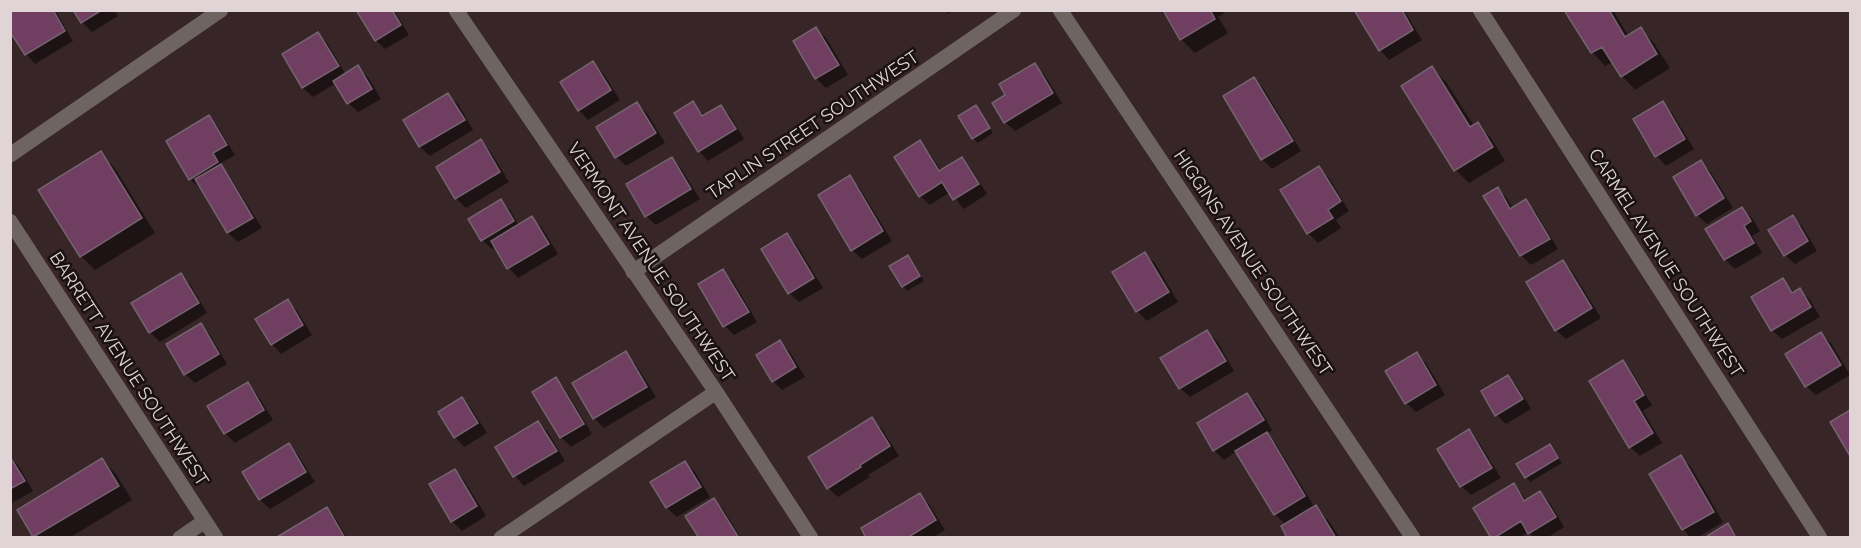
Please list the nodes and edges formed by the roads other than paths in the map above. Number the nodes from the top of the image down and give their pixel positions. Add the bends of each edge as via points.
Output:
1 (221, 10) edge
2 (456, 10) edge
3 (1014, 10) edge
4 (1060, 10) edge
5 (1480, 10) edge
6 (10, 155) edge
7 (10, 221) edge
8 (633, 272) junction
9 (716, 392) junction
10 (205, 521) junction
11 (180, 537) edge
12 (216, 537) edge
13 (501, 537) edge
14 (811, 537) edge
15 (1413, 537) edge
16 (1820, 537) edge

1 - 6 street
2 - 8 street, VERMONT AVENUE SOUTHWEST
3 - 8 street, TAPLIN STREET SOUTHWEST
4 - 15 street, HIGGINS AVENUE SOUTHWEST
5 - 16 street, CARMEL AVENUE SOUTHWEST
7 - 10 street, BARRETT AVENUE SOUTHWEST
8 - 9 street, VERMONT AVENUE SOUTHWEST
9 - 13 street
9 - 14 street, VERMONT AVENUE SOUTHWEST
10 - 11 street
10 - 12 street, BARRETT AVENUE SOUTHWEST

